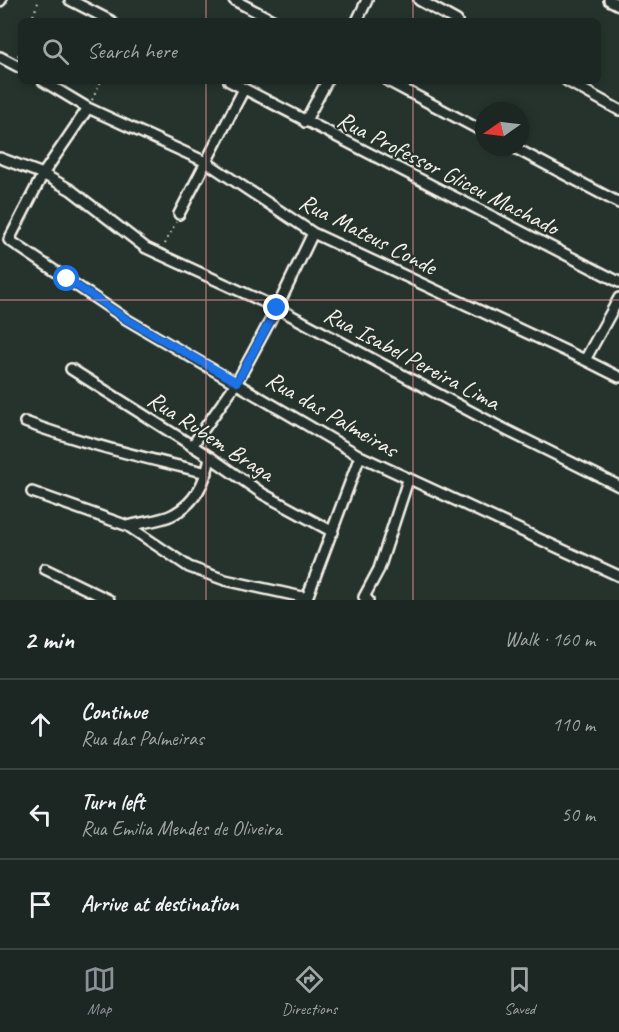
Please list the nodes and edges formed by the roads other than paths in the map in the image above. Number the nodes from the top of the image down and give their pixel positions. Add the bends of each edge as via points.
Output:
1 (70, 0) edge
2 (234, 0) edge
3 (367, 0) edge
4 (419, 0) edge
5 (609, 0) edge
6 (619, 6) edge
7 (105, 18) edge
8 (268, 18) edge
9 (358, 18) edge
10 (452, 18) edge
11 (0, 57) edge
12 (18, 66) edge
13 (48, 84) edge
14 (235, 84) edge
15 (325, 84) edge
16 (394, 84) edge
17 (572, 84) edge
18 (244, 89) junction
19 (88, 108) junction
20 (619, 110) edge
21 (305, 122) junction
22 (475, 127) edge
23 (529, 155) edge
24 (0, 158) edge
25 (206, 162) junction
26 (43, 174) junction
27 (619, 203) edge
28 (179, 214) dead end
29 (312, 233) junction
30 (619, 282) edge
31 (619, 298) edge
32 (277, 308) junction
33 (585, 360) junction
34 (71, 369) dead end
35 (619, 378) edge
36 (237, 382) junction
37 (25, 422) dead end
38 (192, 446) junction
39 (360, 456) junction
40 (210, 457) junction
41 (207, 473) junction
42 (408, 480) junction
43 (619, 486) edge
44 (32, 492) dead end
45 (128, 526) junction
46 (333, 532) junction
47 (45, 569) dead end
48 (619, 576) edge
49 (109, 600) edge
50 (368, 600) edge

1 - 7 street
2 - 8 street
3 - 9 street
4 - 10 street
5 - 6 street
11 - 12 street
13 - 19 street, Rua Mateus Conde
14 - 18 street, Rua Professor Gliceu Machado
15 - 21 street
16 - 22 street
17 - 20 street
18 - 21 street, Rua Professor Gliceu Machado
18 - 25 street
19 - 25 street, Rua Mateus Conde
19 - 26 street
21 - 30 street, Rua Professor Gliceu Machado
23 - 27 street
24 - 26 street, Rua Isabel Pereira Lima
25 - 28 street
25 - 29 street, Rua Mateus Conde
26 - 32 street, Rua Isabel Pereira Lima via 71,190 146,248
26 - 36 street, Rua das Palmeiras via 9,240 126,319
29 - 32 street
29 - 33 street, Rua Mateus Conde
31 - 33 street
32 - 36 street
32 - 43 street, Rua Isabel Pereira Lima
33 - 35 street, Rua Mateus Conde
34 - 38 street, Rua Rubem Braga
36 - 38 street
36 - 39 street, Rua das Palmeiras
37 - 41 street
38 - 40 street, Rua Rubem Braga
39 - 42 street, Rua das Palmeiras
39 - 46 street
40 - 41 street
40 - 46 street, Rua Rubem Braga via 263,494
41 - 45 street via 197,495 173,515
42 - 48 street, Rua das Palmeiras
42 - 50 street via 379,569 364,597
44 - 45 street
45 - 46 street via 189,567 225,580 307,598
47 - 49 street

